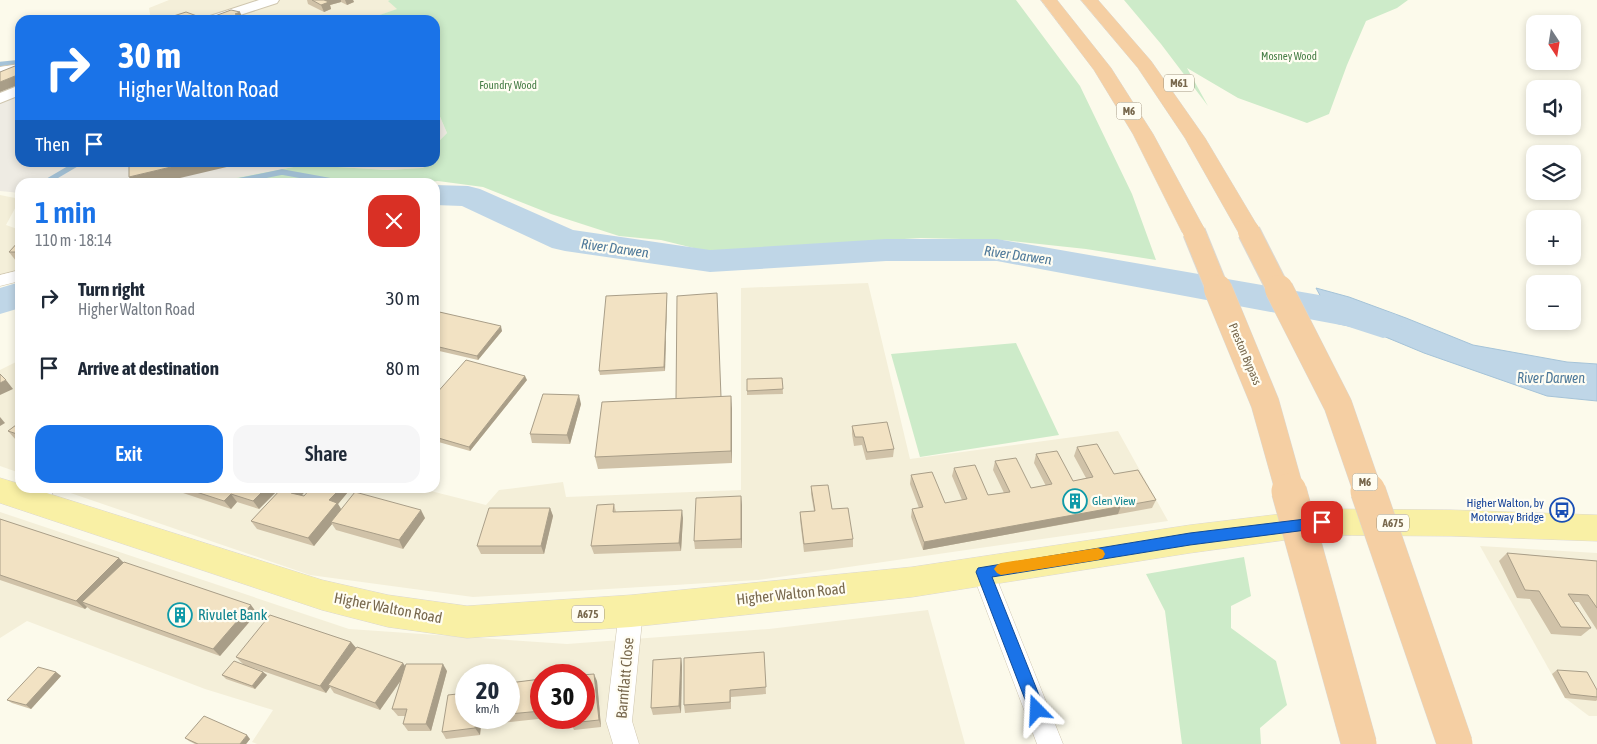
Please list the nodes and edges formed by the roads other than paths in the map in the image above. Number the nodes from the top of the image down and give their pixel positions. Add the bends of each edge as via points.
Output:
1 (272, 0) edge
2 (1049, 0) edge
3 (1090, 0) edge
4 (1109, 0) edge
5 (227, 15) edge
6 (15, 69) edge
7 (0, 71) edge
8 (15, 92) edge
9 (0, 98) edge
10 (1221, 183) junction
11 (15, 277) edge
12 (0, 281) edge
13 (0, 490) edge
14 (15, 492) edge
15 (38, 494) edge
16 (1597, 528) edge
17 (983, 572) junction
18 (631, 611) junction
19 (626, 744) edge
20 (1050, 744) edge
21 (1359, 744) edge
22 (1455, 744) edge

1 - 5 street
2 - 21 highway, Preston Bypass / M6, bridge via 1107,76 1143,134 1194,232 1266,403
3 - 10 highway, M6 via 1145,65 1195,138
4 - 10 highway, M61 via 1182,88
6 - 7 street
8 - 9 street
10 - 22 highway, M6, bridge via 1338,405
11 - 12 street
13 - 14 main road, Higher Walton Road / A675
15 - 18 main road, Higher Walton Road / A675 via 322,595 388,611 467,622
16 - 17 main road, Higher Walton Road / A675 via 1322,522
17 - 18 main road, Higher Walton Road / A675
17 - 20 street
18 - 19 street, Barnflatt Close via 619,721

